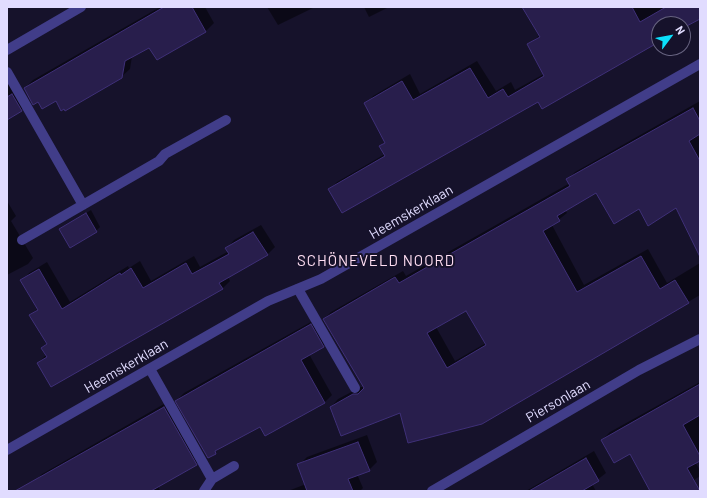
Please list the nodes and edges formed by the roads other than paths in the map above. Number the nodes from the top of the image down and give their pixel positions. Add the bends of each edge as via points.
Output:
1 (82, 7) edge
2 (7, 50) edge
3 (700, 64) edge
4 (7, 72) edge
5 (226, 120) dead end
6 (83, 205) junction
7 (22, 240) dead end
8 (298, 289) junction
9 (700, 339) edge
10 (150, 369) junction
11 (355, 388) dead end
12 (7, 450) edge
13 (234, 466) dead end
14 (212, 479) junction
15 (204, 491) edge
16 (432, 491) edge

1 - 2 street
3 - 8 street, Heemskerklaan via 321,279
4 - 6 street
5 - 6 street
6 - 7 street
8 - 10 street, Heemskerklaan via 268,301
8 - 11 street
9 - 16 street, Piersonlaan via 639,370
10 - 12 street, Heemskerklaan
10 - 14 street
13 - 14 street
14 - 15 street

